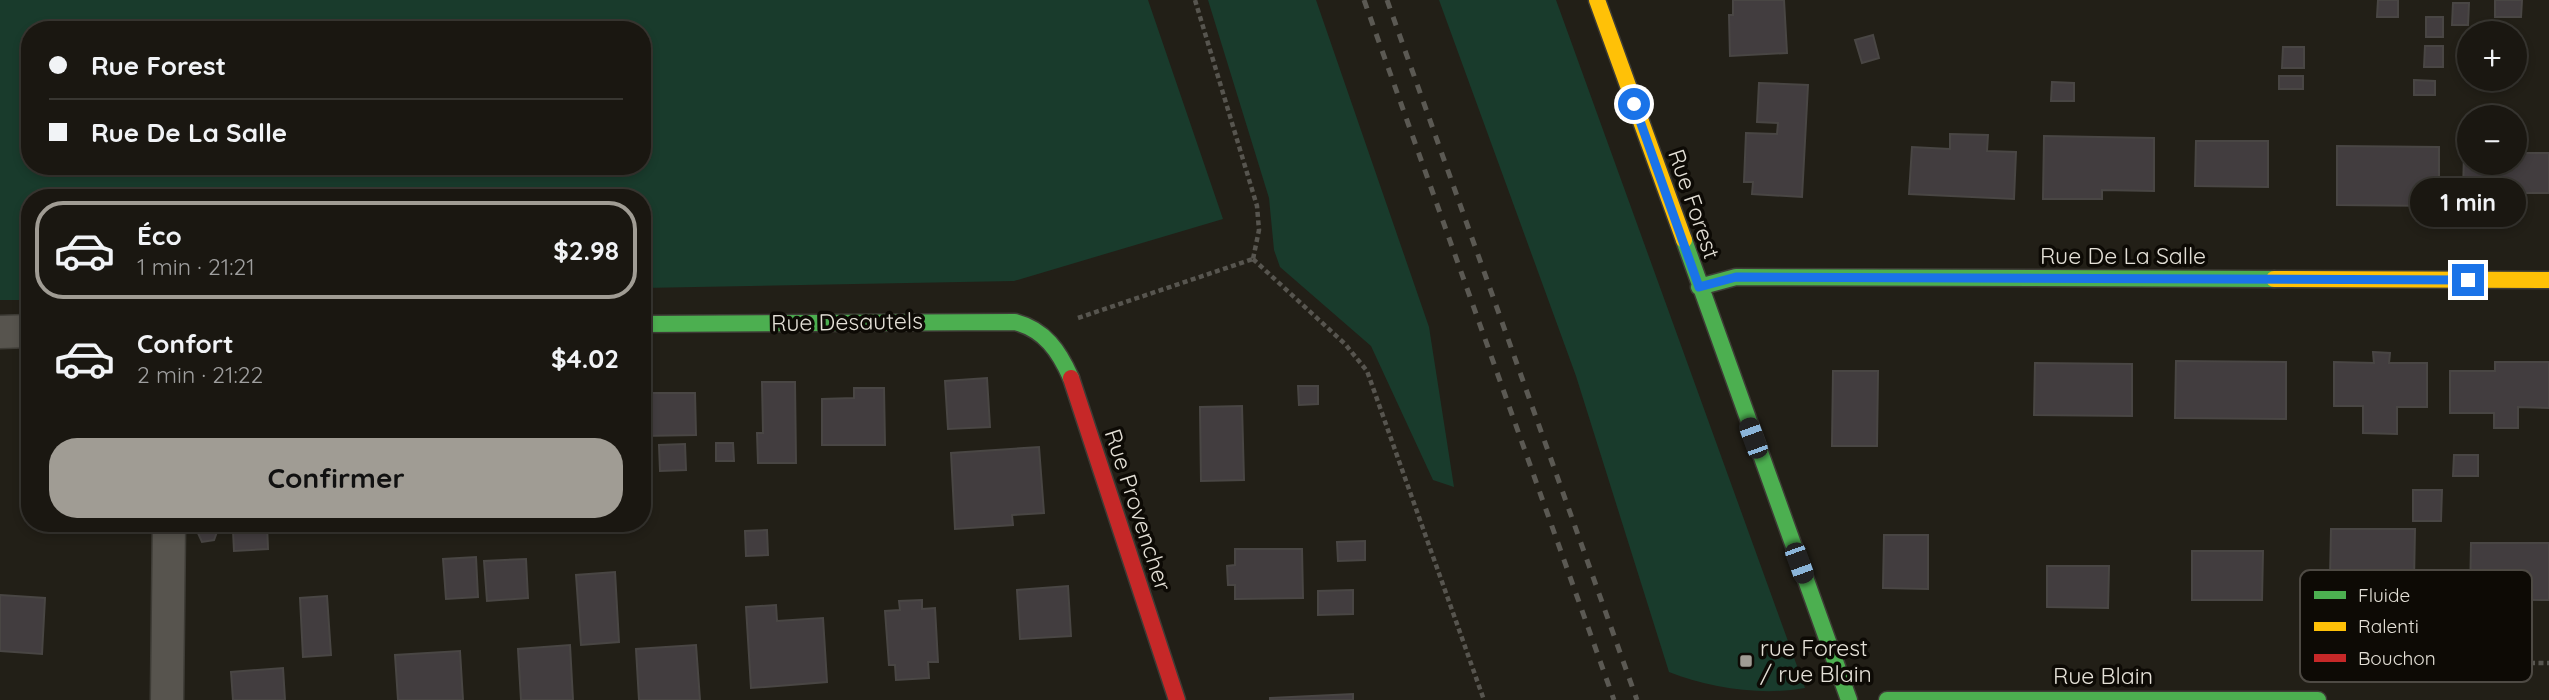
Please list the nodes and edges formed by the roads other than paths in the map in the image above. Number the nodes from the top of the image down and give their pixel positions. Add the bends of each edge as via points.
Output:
1 (1597, 0) edge
2 (2549, 280) edge
3 (1699, 287) junction
4 (651, 324) edge
5 (21, 331) edge
6 (0, 332) edge
7 (1048, 337) joint
8 (169, 532) edge
9 (167, 700) edge
10 (1177, 700) edge
11 (1849, 700) edge
12 (1887, 700) edge
13 (2318, 700) edge

1 - 3 street, Rue Forest
2 - 3 street, Rue De La Salle via 1736,277
3 - 11 street, Rue Forest
4 - 7 street, Rue Desautels via 1008,321 1030,325
5 - 6 street
7 - 10 street, Rue Provencher via 1070,376
8 - 9 street
12 - 13 street, Rue Blain

